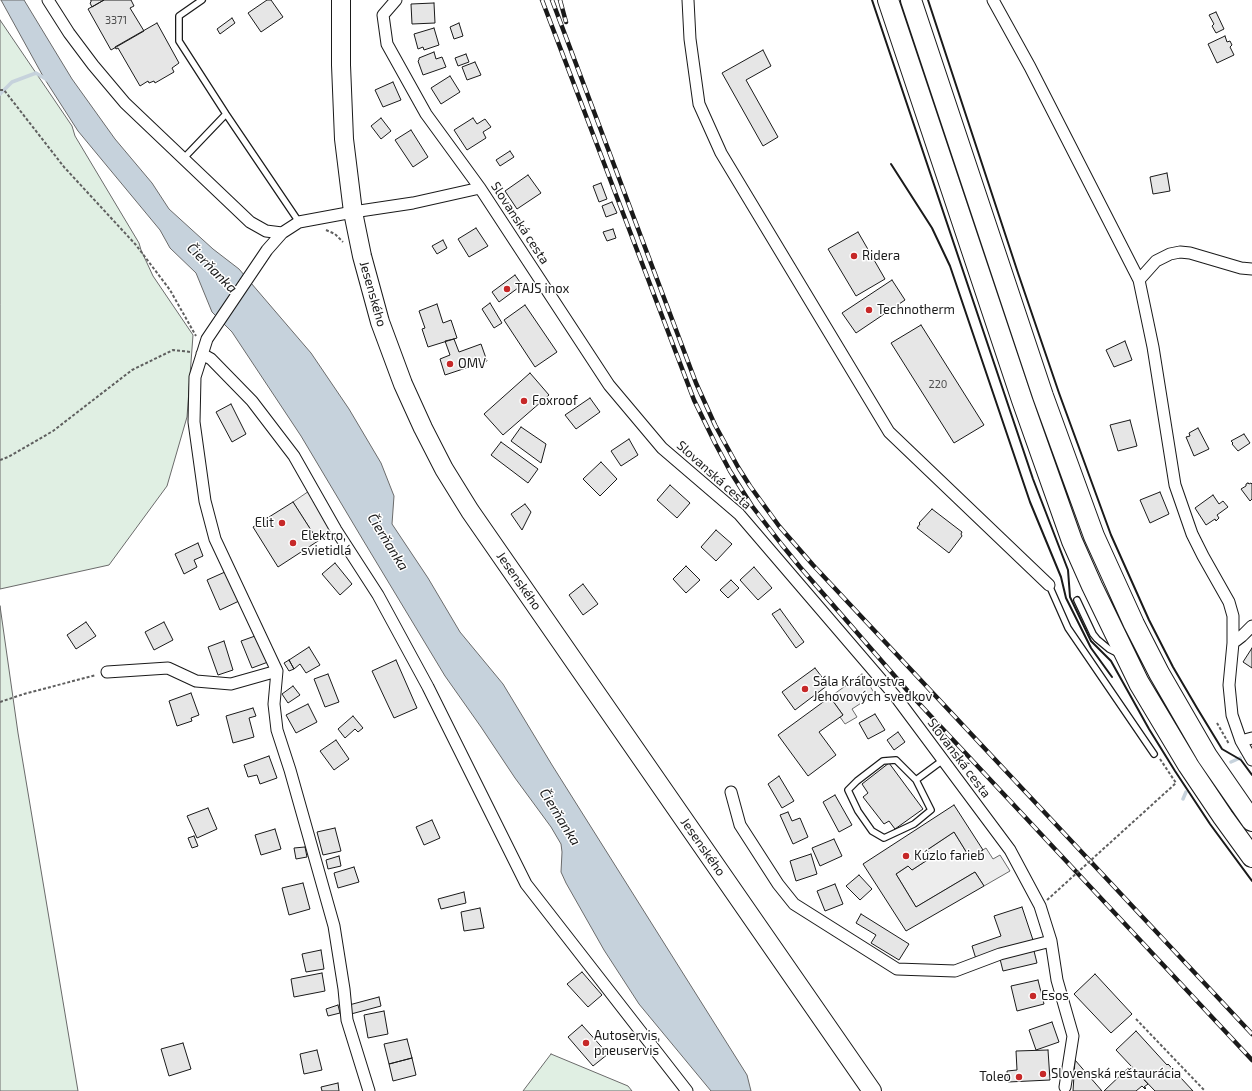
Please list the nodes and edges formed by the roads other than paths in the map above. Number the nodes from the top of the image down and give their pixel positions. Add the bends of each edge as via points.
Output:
1 (48, 0) edge
2 (202, 0) edge
3 (341, 0) edge
4 (396, 0) edge
5 (688, 0) edge
6 (888, 0) edge
7 (912, 0) edge
8 (993, 0) edge
9 (226, 114) junction
10 (183, 159) junction
11 (480, 188) junction
12 (352, 212) junction
13 (299, 222) junction
14 (282, 233) junction
15 (1252, 269) edge
16 (1139, 280) junction
17 (203, 352) junction
18 (1049, 585) joint
19 (1077, 600) dead end
20 (1252, 626) edge
21 (1233, 643) junction
22 (1126, 657) junction
23 (277, 671) junction
24 (107, 672) road end
25 (1252, 738) edge
26 (1241, 742) junction
27 (1154, 754) dead end
28 (943, 760) junction
29 (1252, 760) edge
30 (916, 780) junction
31 (731, 792) dead end
32 (1252, 821) edge
33 (1252, 857) edge
34 (1051, 941) junction
35 (1065, 1087) dead end
36 (369, 1091) edge
37 (687, 1091) edge
38 (872, 1091) edge

1 - 10 street via 69,33 125,103
2 - 9 lane via 179,16 179,40
3 - 12 main road, Jesenského via 344,131
4 - 11 street, Slovanská cesta via 383,15 387,44 426,114
5 - 18 street via 690,39 699,104 721,153 889,432
6 - 22 highway via 1072,541
7 - 32 highway via 1043,396 1094,536 1159,673 1207,756
8 - 16 street
9 - 10 lane
9 - 13 lane
10 - 14 street via 250,222 266,231
11 - 12 street via 413,203
11 - 28 street, Slovanská cesta via 609,385 662,448 739,514 896,697
12 - 13 street
12 - 38 main road, Jesenského via 373,297 388,344 403,384 444,469 470,511
13 - 14 street
14 - 17 street via 267,250 217,323
15 - 16 street via 1180,252 1156,261
16 - 21 street via 1153,347 1175,485 1192,534 1229,602 1233,616
17 - 23 street via 195,377 194,422 205,501 215,539
17 - 37 street via 252,401 294,456 336,530 378,595 428,687 526,884
18 - 27 lane via 1068,628
19 - 22 lane via 1097,639 1109,649
20 - 21 street
21 - 26 street via 1229,685 1232,715
22 - 33 highway via 1188,766
23 - 24 street via 231,684 196,681 168,668
23 - 36 street via 274,704 277,730 334,926 347,1020
25 - 26 street
26 - 29 street
28 - 30 lane
28 - 34 street, Slovanská cesta via 1010,850 1040,906
30 - 30 lane via 931,810 914,824 884,838 872,831 848,790 883,761 896,760
31 - 34 street via 740,825 794,904 897,970 955,971 1000,954
34 - 35 street, Slovanská cesta via 1057,980 1073,1036

